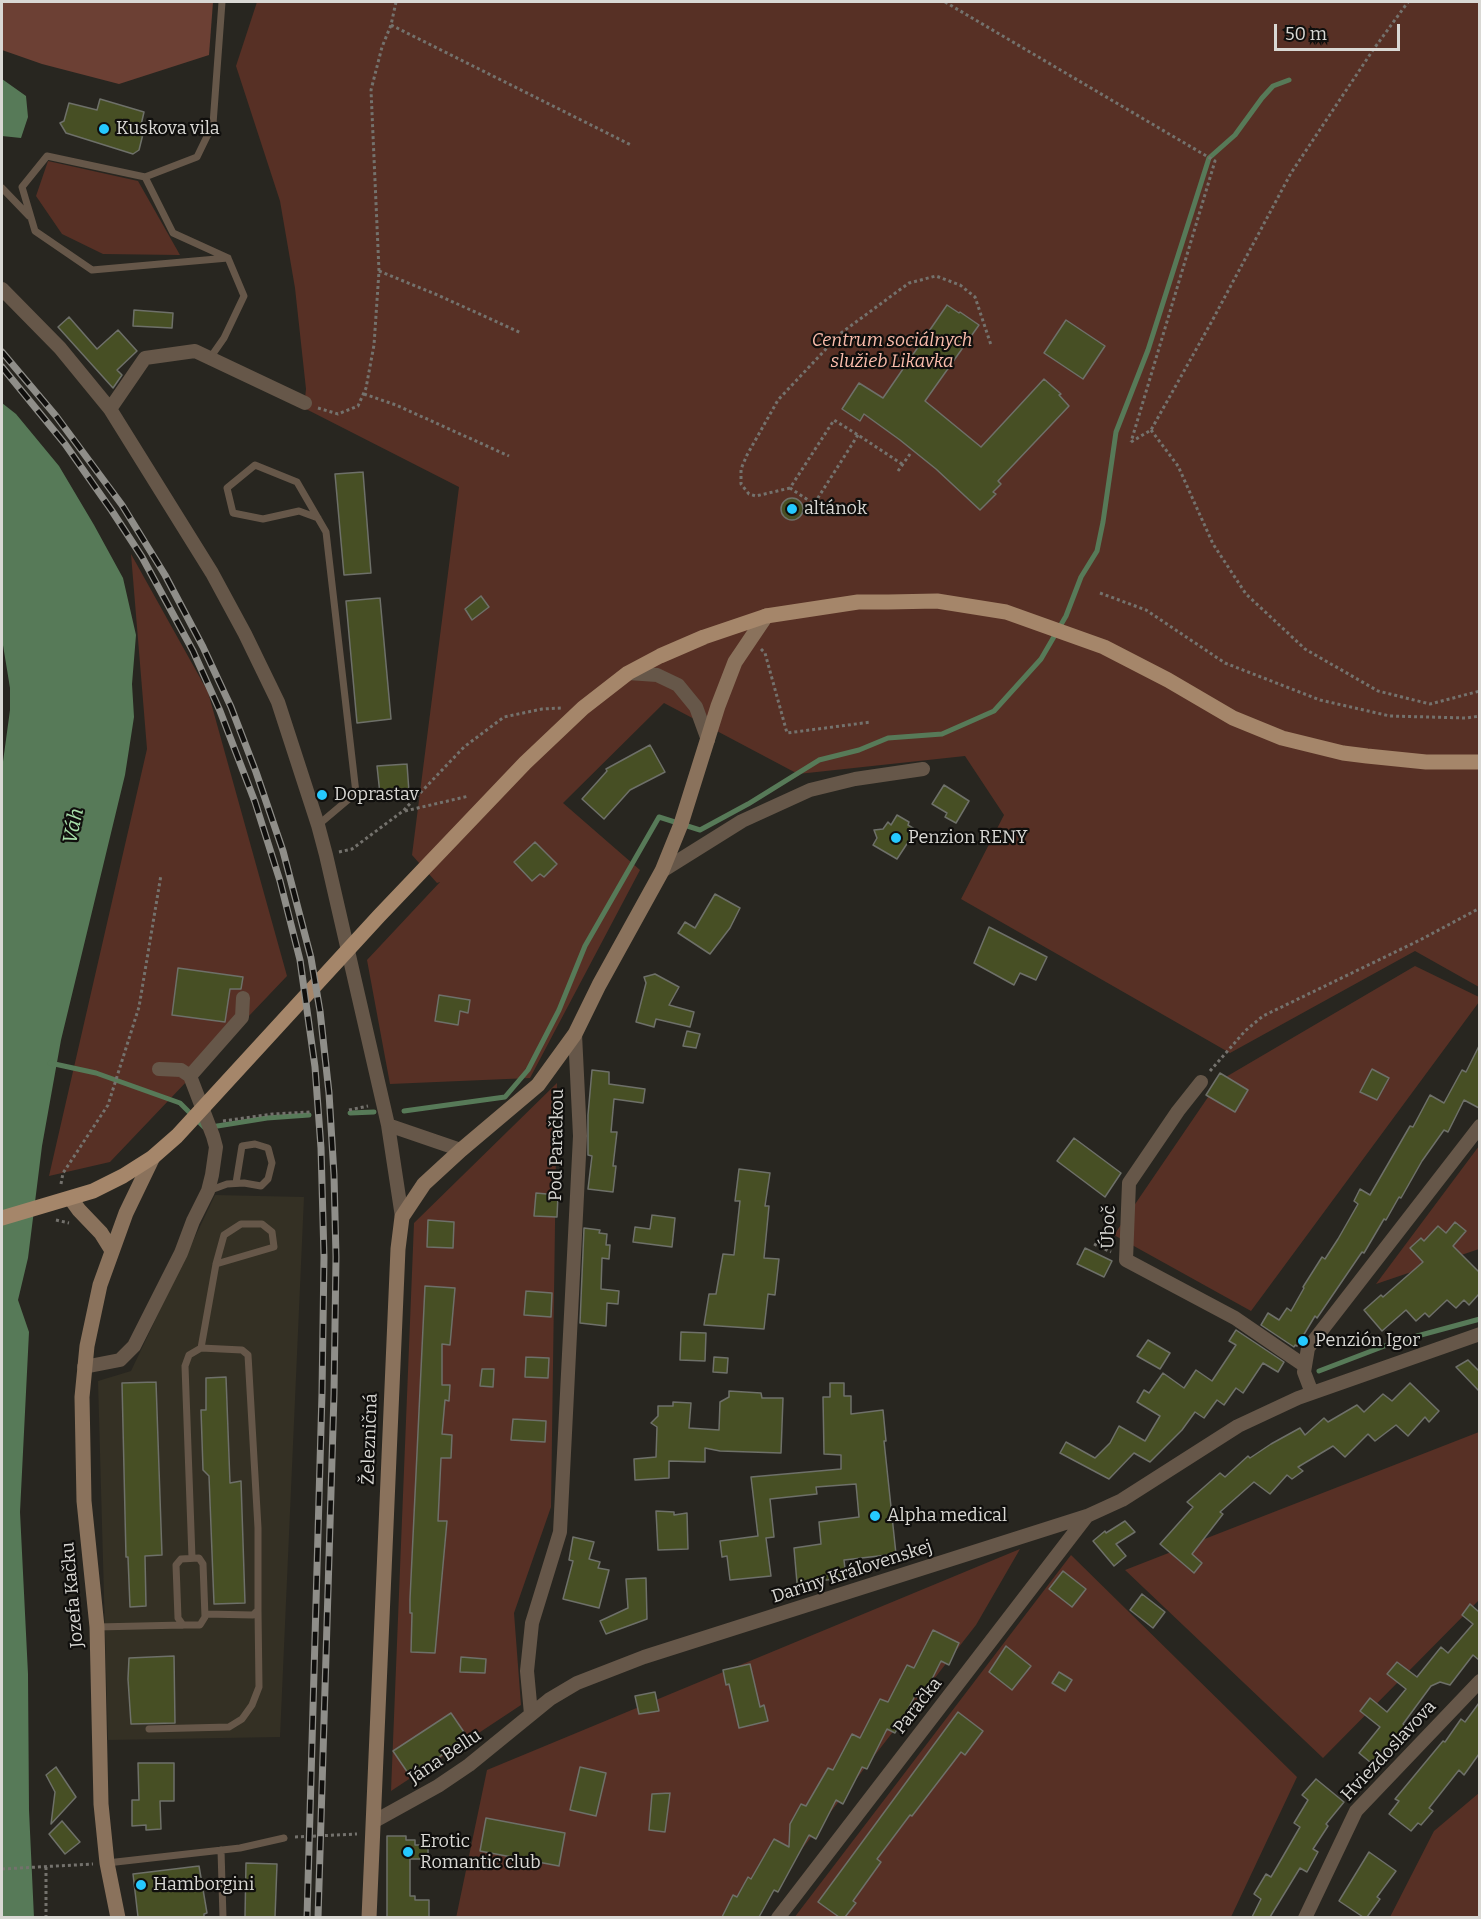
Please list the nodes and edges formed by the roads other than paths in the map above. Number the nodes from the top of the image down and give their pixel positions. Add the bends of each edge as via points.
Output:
1 (222, 2) edge
2 (145, 177) junction
3 (2, 188) edge
4 (31, 218) junction
5 (228, 258) junction
6 (2, 289) edge
7 (210, 358) junction
8 (305, 403) road end
9 (110, 409) junction
10 (318, 518) junction
11 (766, 616) junction
12 (628, 674) junction
13 (708, 740) junction
14 (1479, 762) edge
15 (923, 769) dead end
16 (318, 825) junction
17 (662, 871) junction
18 (243, 998) dead end
19 (575, 1034) junction
20 (159, 1069) dead end
21 (190, 1076) junction
22 (1201, 1082) road end
23 (388, 1125) junction
24 (1479, 1126) edge
25 (461, 1150) junction
26 (153, 1157) junction
27 (236, 1183) junction
28 (208, 1191) junction
29 (64, 1201) junction
30 (402, 1217) junction
31 (2, 1218) edge
32 (111, 1249) junction
33 (216, 1264) junction
34 (1479, 1334) edge
35 (201, 1348) junction
36 (1305, 1366) junction
37 (84, 1367) junction
38 (1312, 1393) junction
39 (1087, 1516) junction
40 (192, 1558) junction
41 (258, 1610) junction
42 (205, 1614) junction
43 (183, 1625) junction
44 (97, 1627) junction
45 (1479, 1681) edge
46 (531, 1714) junction
47 (148, 1729) dead end
48 (373, 1828) junction
49 (284, 1838) road end
50 (221, 1850) junction
51 (107, 1863) junction
52 (118, 1917) edge
53 (224, 1917) edge
54 (369, 1917) edge
55 (778, 1917) edge
56 (1305, 1917) edge

1 - 2 lane via 213,124 197,157
2 - 4 lane via 47,156 22,187
2 - 5 lane via 173,233
3 - 4 lane
4 - 5 lane via 35,231 92,270
5 - 7 lane via 244,296
6 - 9 street via 60,348
7 - 8 street
7 - 9 street via 195,351 145,358
9 - 16 street via 212,573 245,634 278,702
10 - 10 lane via 297,482 255,465 227,488 234,513 263,519 299,511
10 - 16 lane via 326,532 356,793
11 - 12 main road via 704,636
11 - 13 street, Pod Paračkou via 735,662
11 - 14 main road via 858,602 937,601 1006,612 1104,647 1233,718 1282,738 1367,756
12 - 13 street via 657,675 678,685 696,707
12 - 26 main road via 583,708 517,771 177,1136
13 - 17 street, Pod Paračkou
15 - 17 street via 810,790 742,821
16 - 23 street
17 - 19 street, Pod Paračkou
18 - 21 street via 242,1017
19 - 25 street, Železničná via 538,1086
19 - 46 street, Pod Paračkou via 580,1136 560,1532 532,1623 528,1671
20 - 21 street via 181,1070
21 - 28 street via 216,1147
22 - 36 street, Úboč via 1129,1183 1126,1260 1235,1318
23 - 25 street
23 - 30 street
24 - 36 street via 1308,1348
25 - 30 street, Železničná via 424,1184
26 - 29 main road via 93,1191
26 - 32 street, Jozefa Kačku
27 - 27 lane via 261,1186 268,1179 272,1163 268,1148 242,1146
27 - 28 lane
28 - 37 street via 134,1346 120,1360
29 - 31 main road
29 - 32 street via 79,1210
30 - 48 street, Železničná
32 - 37 street, Jozefa Kačku
33 - 33 lane via 224,1235 241,1224 262,1224 272,1232 274,1246
33 - 35 lane
34 - 38 street, Dariny Kráľovenskej
35 - 40 lane via 189,1355 185,1366
35 - 41 lane via 242,1350 248,1355 258,1528
36 - 38 street
37 - 44 street, Jozefa Kačku via 84,1501
38 - 39 street, Dariny Kráľovenskej via 1238,1426 1122,1500
39 - 46 street, Dariny Kráľovenskej via 644,1657 577,1683
39 - 55 street, Paračka
40 - 42 lane via 199,1558 203,1564
40 - 43 lane via 181,1559 176,1565 178,1618
41 - 42 lane via 253,1615
41 - 47 lane via 259,1687 242,1719 229,1727
42 - 43 lane via 200,1625
43 - 44 lane
44 - 51 street, Jozefa Kačku via 101,1804
45 - 56 street, Hviezdoslavova via 1356,1811
46 - 48 street, Jána Bellu via 470,1766
48 - 54 street, Železničná
49 - 50 lane
50 - 51 lane
50 - 53 lane
51 - 52 street, Jozefa Kačku

